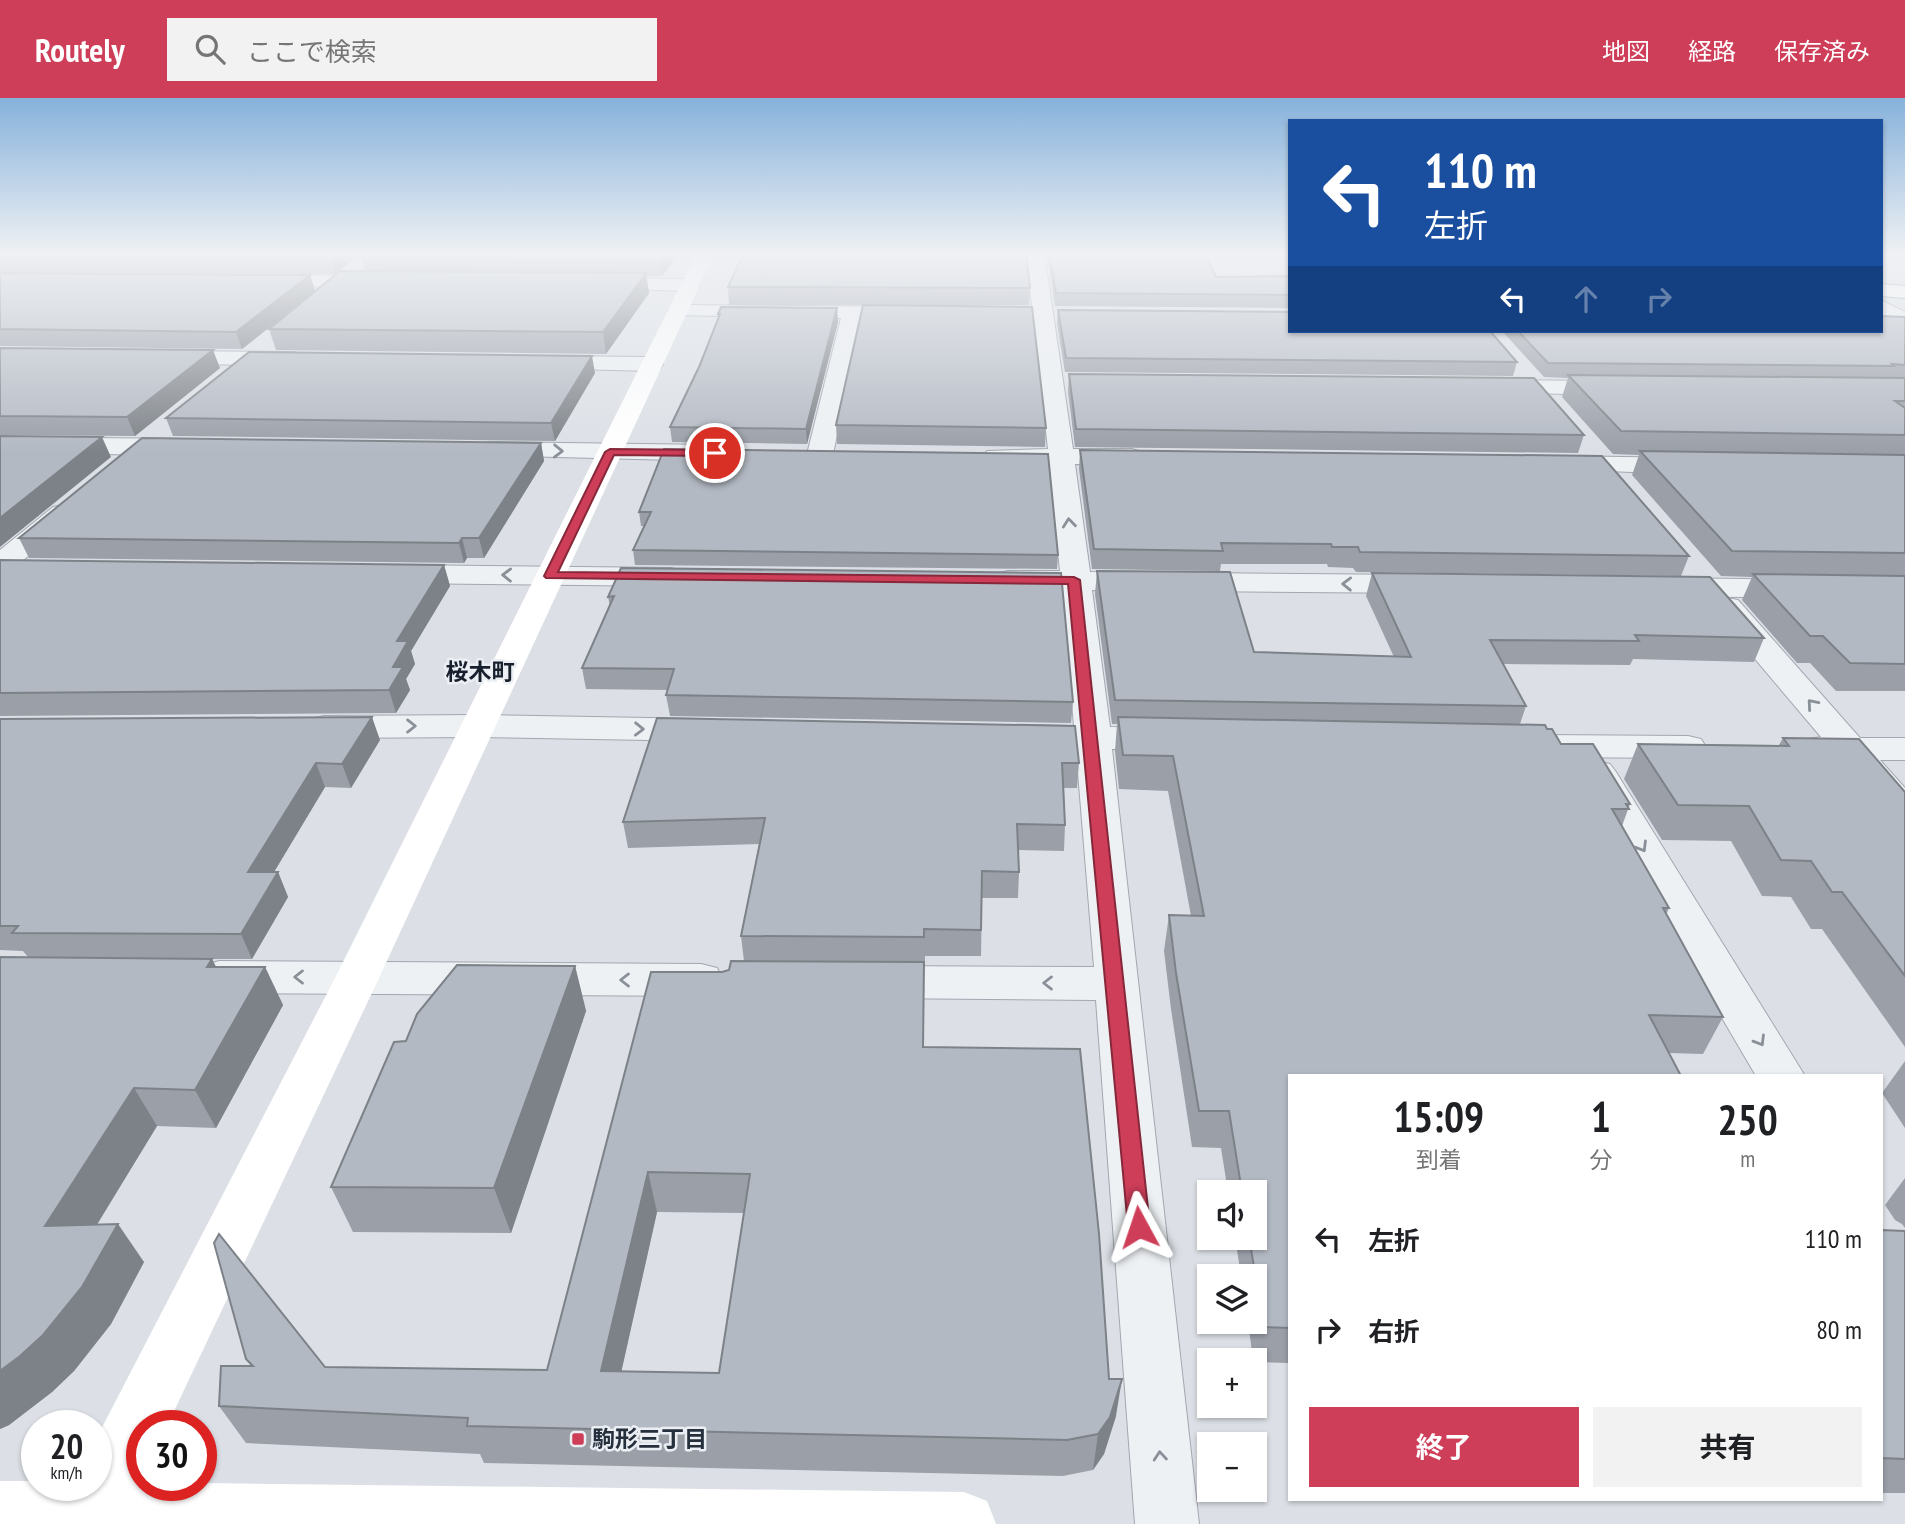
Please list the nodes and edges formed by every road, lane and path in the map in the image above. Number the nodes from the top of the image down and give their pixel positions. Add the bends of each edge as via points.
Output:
1 (674, 319) edge
2 (852, 319) edge
3 (1041, 319) edge
4 (1905, 323) edge
5 (1883, 324) edge
6 (279, 333) edge
7 (138, 358) edge
8 (248, 359) junction
9 (1513, 359) edge
10 (318, 360) edge
11 (526, 363) edge
12 (652, 364) junction
13 (217, 385) edge
14 (1469, 387) edge
15 (1538, 387) junction
16 (1633, 388) edge
17 (175, 420) edge
18 (0, 445) edge
19 (143, 446) junction
20 (212, 447) edge
21 (459, 450) edge
22 (610, 452) junction
23 (742, 453) edge
24 (794, 454) edge
25 (820, 454) junction
26 (847, 454) edge
27 (968, 455) edge
28 (1062, 456) junction
29 (1159, 458) edge
30 (1533, 464) edge
31 (1603, 465) junction
32 (1713, 466) edge
33 (113, 472) edge
34 (1630, 496) edge
35 (82, 497) edge
36 (1684, 557) edge
37 (0, 568) edge
38 (41, 571) edge
39 (372, 574) edge
40 (550, 576) junction
41 (702, 577) edge
42 (978, 579) edge
43 (1074, 580) junction
44 (1448, 585) edge
45 (1642, 587) edge
46 (1711, 588) junction
47 (1905, 590) edge
48 (478, 726) junction
49 (287, 727) edge
50 (743, 731) edge
51 (994, 735) edge
52 (1092, 737) junction
53 (1200, 739) edge
54 (1514, 745) edge
55 (1582, 746) junction
56 (1716, 747) edge
57 (1783, 748) edge
58 (1850, 748) junction
59 (1905, 749) edge
60 (1905, 812) edge
61 (178, 977) edge
62 (357, 978) junction
63 (744, 981) edge
64 (840, 981) edge
65 (1116, 984) junction
66 (1780, 1074) edge
67 (0, 1513) edge
68 (89, 1520) edge
69 (964, 1524) edge
70 (1167, 1524) edge

1 - 12 main road
2 - 25 street
3 - 28 street via 1068,382
4 - 5 street
6 - 8 street
7 - 8 street
8 - 10 street
8 - 13 street
9 - 15 street
11 - 12 street
12 - 22 main road
14 - 15 street
15 - 16 street
15 - 31 street
17 - 19 street
18 - 19 street
19 - 20 street
19 - 33 street
21 -> 22 street
22 - 23 street
22 - 40 main road
24 - 25 street
25 - 26 street
27 - 28 street
28 - 29 street
43 -> 28 street
30 - 31 street
31 - 32 street
31 - 34 street
35 - 37 street
36 - 46 street
37 - 38 street
40 -> 39 street
40 - 41 street
40 - 48 main road
42 - 43 street
44 -> 43 street
43 - 52 street
45 - 46 street
46 - 47 street
58 -> 46 street
49 -> 48 street
48 -> 50 street
48 - 62 main road
51 - 52 street
52 - 53 street
52 - 65 street
54 - 55 street
55 - 56 street
55 -> 66 street
57 - 58 street
58 - 59 street
58 - 60 street
62 -> 61 street
63 -> 62 street
62 - 68 main road
65 -> 64 street
70 -> 65 street
67 - 68 main road
68 - 69 main road

